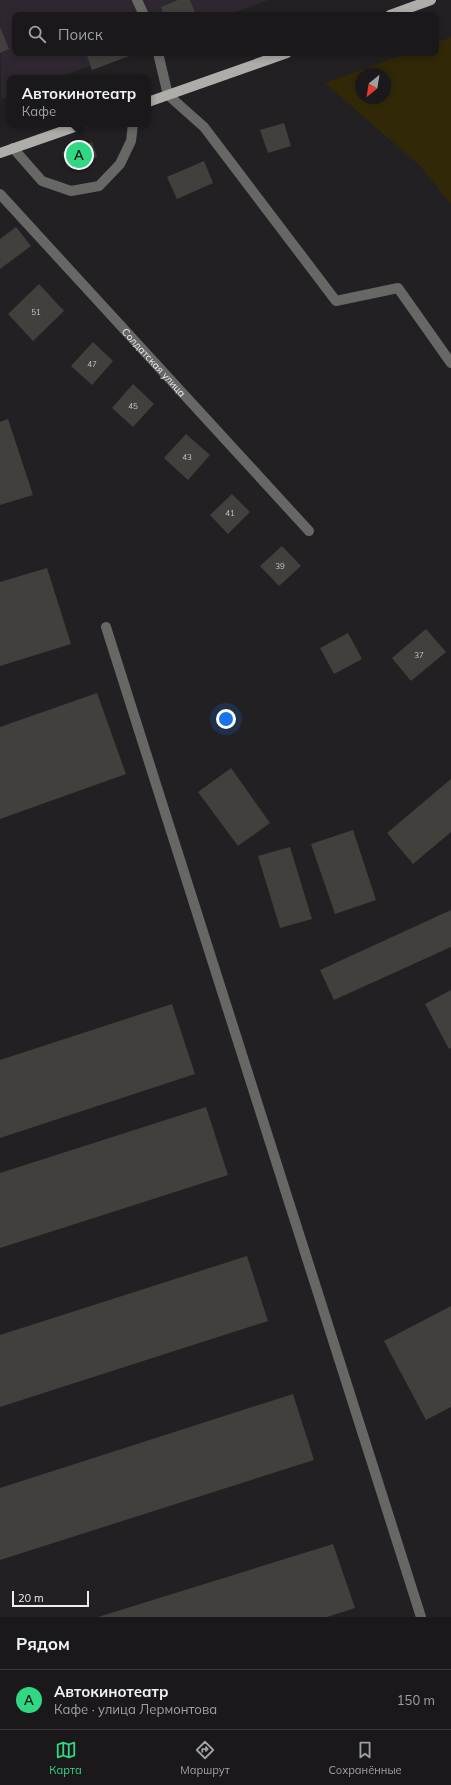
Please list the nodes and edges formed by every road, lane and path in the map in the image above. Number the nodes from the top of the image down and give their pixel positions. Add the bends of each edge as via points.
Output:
1 (137, 0) edge
2 (431, 0) edge
3 (143, 12) edge
4 (398, 12) edge
5 (159, 56) edge
6 (278, 56) edge
7 (168, 94) junction
8 (151, 101) edge
9 (74, 127) edge
10 (133, 127) edge
11 (13, 148) junction
12 (0, 153) edge
13 (0, 194) edge
14 (451, 363) edge
15 (309, 531) dead end
16 (106, 627) dead end
17 (421, 1617) edge

1 - 3 street
2 - 4 main road
5 - 7 street
6 - 7 main road
7 - 8 main road
7 - 14 street via 204,127 336,301 398,288
9 - 11 main road
10 - 11 street via 131,141 120,164 99,186 71,191 42,181
11 - 12 main road
13 - 15 street, Солдатская улица
16 - 17 street

